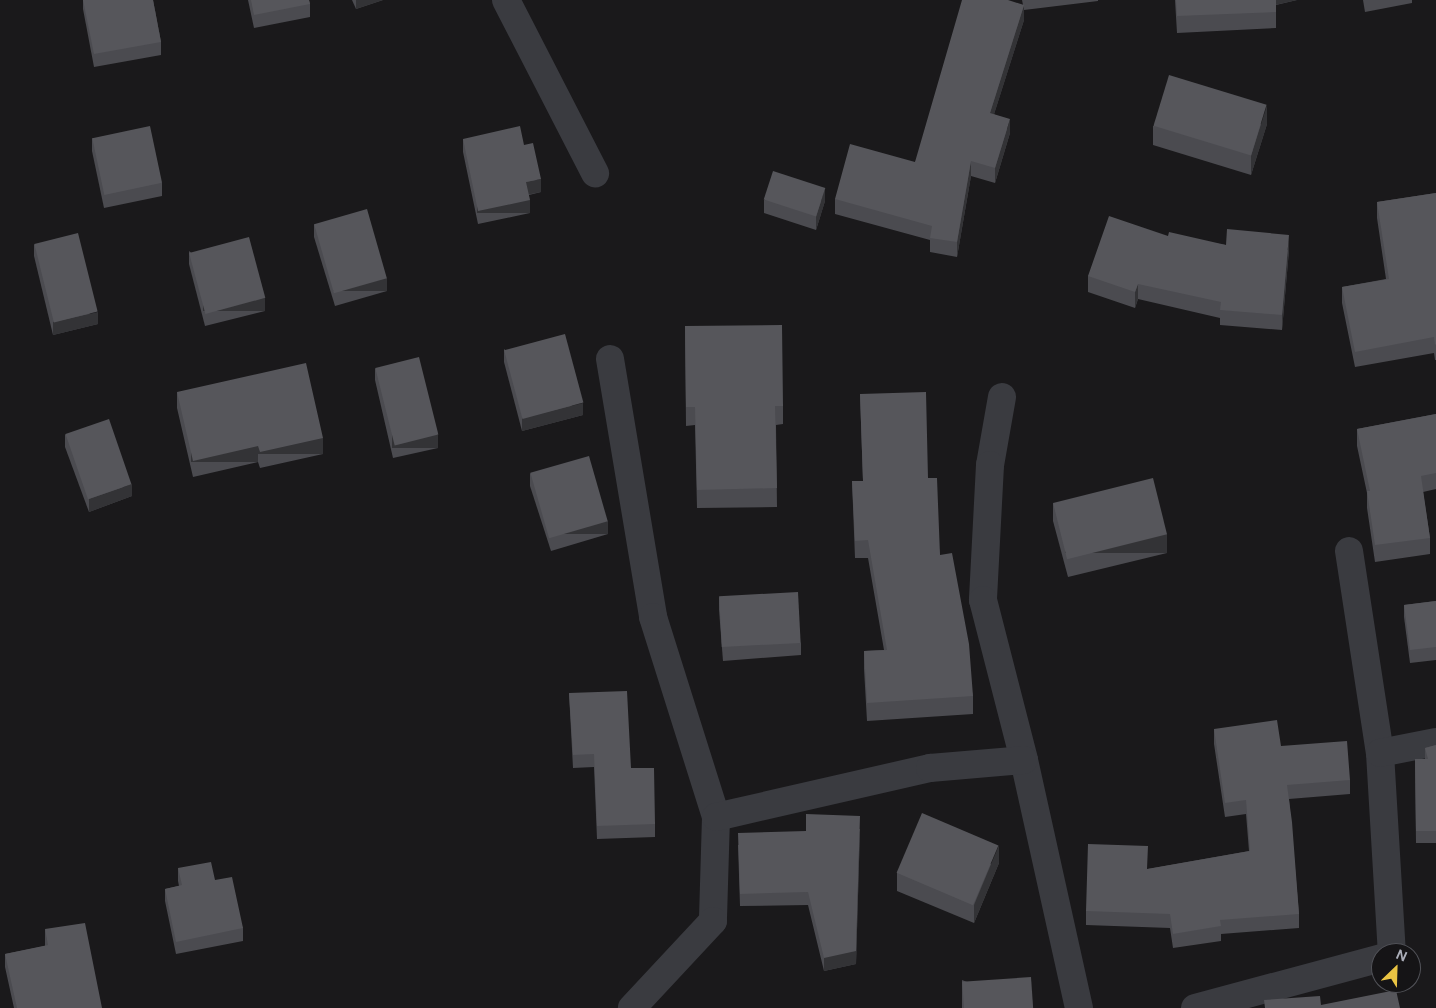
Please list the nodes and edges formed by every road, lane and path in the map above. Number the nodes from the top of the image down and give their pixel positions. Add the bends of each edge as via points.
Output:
1 (506, 0) edge
2 (595, 173) dead end
3 (610, 359) dead end
4 (1002, 397) dead end
5 (1349, 551) dead end
6 (1436, 742) edge
7 (1380, 753) junction
8 (1024, 760) junction
9 (716, 817) junction
10 (1391, 943) edge
11 (1371, 961) edge
12 (632, 1008) edge
13 (1079, 1008) edge
14 (1195, 1008) edge

1 - 2 street
3 - 9 street via 653,617
4 - 8 street via 990,465 983,600
5 - 7 street
6 - 7 street
7 - 10 street
8 - 9 street via 930,768
8 - 13 street
9 - 12 street via 713,921
11 - 14 street

